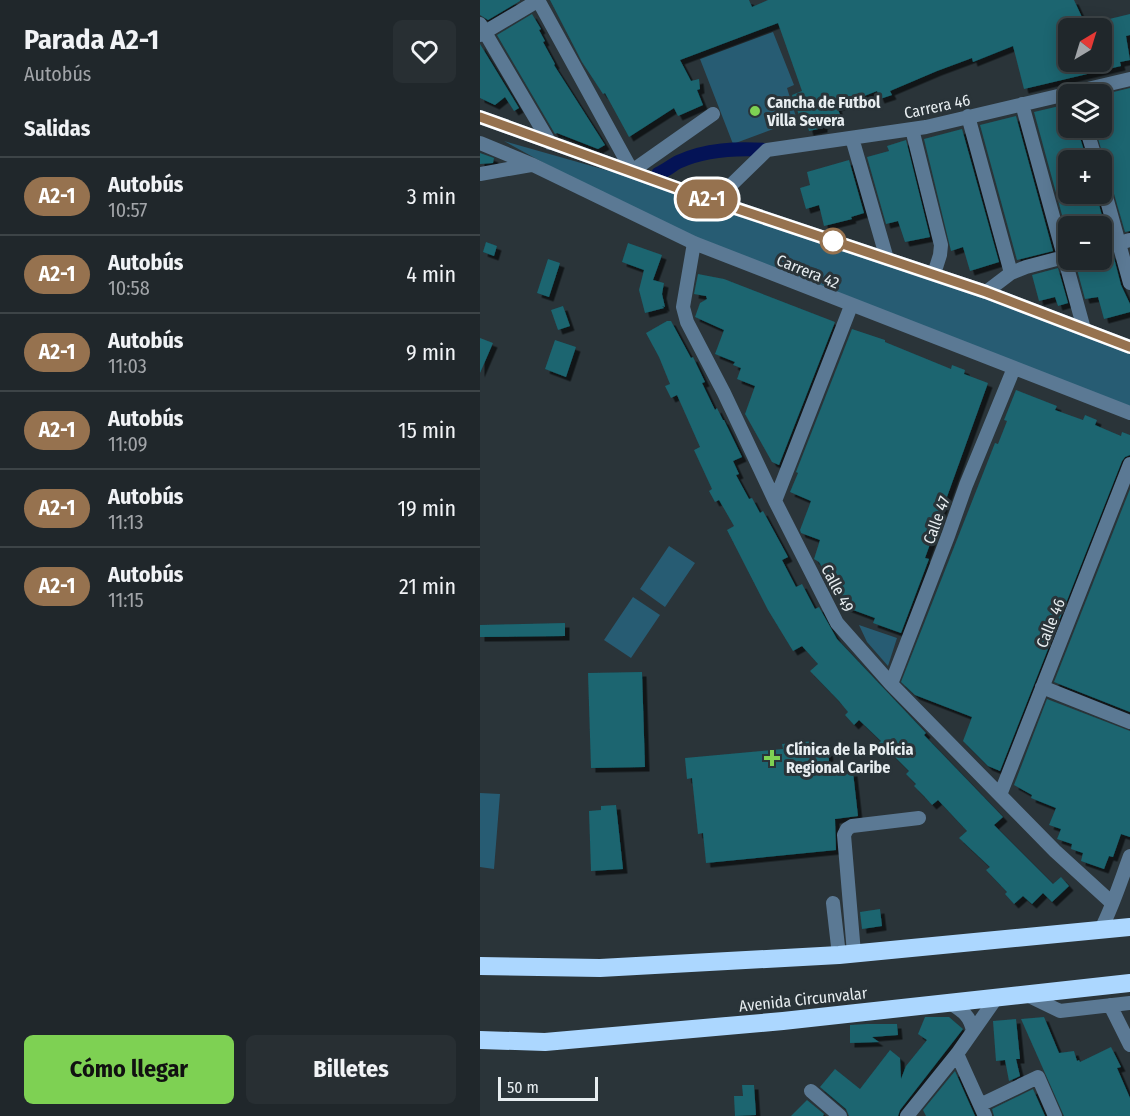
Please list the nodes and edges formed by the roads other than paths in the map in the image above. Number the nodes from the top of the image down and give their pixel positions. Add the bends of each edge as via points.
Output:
1 (538, 0) edge
2 (482, 30) edge
3 (1130, 79) edge
4 (1111, 84) edge
5 (1058, 97) edge
6 (1022, 104) junction
7 (713, 114) dead end
8 (968, 116) junction
9 (480, 117) edge
10 (912, 129) junction
11 (852, 138) junction
12 (480, 143) edge
13 (550, 143) junction
14 (533, 165) junction
15 (632, 171) junction
16 (480, 174) edge
17 (728, 188) junction
18 (702, 197) junction
19 (1111, 204) edge
20 (734, 208) junction
21 (1058, 229) edge
22 (1125, 242) edge
23 (694, 243) junction
24 (886, 259) junction
25 (1058, 259) edge
26 (1069, 270) edge
27 (1011, 273) junction
28 (934, 274) junction
29 (1130, 283) edge
30 (986, 292) junction
31 (851, 306) junction
32 (1084, 329) junction
33 (1130, 347) edge
34 (1014, 368) junction
35 (1130, 413) edge
36 (1130, 464) edge
37 (1125, 489) edge
38 (775, 501) junction
39 (891, 684) junction
40 (1042, 687) junction
41 (1130, 722) edge
42 (1000, 795) junction
43 (919, 818) dead end
44 (1130, 856) edge
45 (833, 903) dead end
46 (1111, 907) junction
47 (1129, 927) edge
48 (1101, 929) junction
49 (846, 954) junction
50 (480, 966) edge
51 (1130, 983) edge
52 (1027, 995) junction
53 (997, 997) junction
54 (950, 1003) junction
55 (1130, 1003) edge
56 (1110, 1005) junction
57 (973, 1032) junction
58 (480, 1040) edge
59 (1130, 1045) edge
60 (957, 1054) junction
61 (811, 1091) dead end
62 (982, 1110) edge
63 (912, 1113) edge
64 (837, 1115) edge
65 (1055, 1116) edge

1 - 2 street
1 - 15 street
2 - 13 street
3 - 4 street, Carrera 46
5 - 6 street, Carrera 46
6 - 8 street, Carrera 46
6 - 21 street
7 - 15 street
8 - 10 street, Carrera 46
8 - 27 street
9 - 13 street
10 - 11 street, Carrera 46
10 - 28 street via 941,245
11 - 17 street, Carrera 46 via 767,150
11 - 24 street
12 - 14 street, Carrera 42
13 - 15 street
14 - 16 street
14 - 23 street, Carrera 42
15 - 18 street
17 - 18 street, Carrera 46
17 - 20 street
18 - 20 street
19 - 22 street
20 - 24 street
22 - 29 street
23 - 31 street, Carrera 42
23 - 38 street, Calle 49 via 683,307 687,322
24 - 28 street
25 - 27 street
26 - 32 street
27 - 30 street
28 - 30 street
30 - 32 street
31 - 34 street, Carrera 42
31 - 38 street
32 - 33 street
34 - 35 street, Carrera 42
34 - 39 street, Calle 47
36 - 37 street, Calle 46
37 - 40 street, Calle 46
38 - 39 street, Calle 49 via 837,623
39 - 42 street, Calle 49
40 - 41 street
40 - 42 street, Calle 46
42 - 46 street, Calle 49
43 - 49 street via 847,829 843,843 850,901
44 - 46 street
45 - 49 street
46 - 47 street, Calle 49
46 - 48 street
47 - 48 highway
48 - 49 highway
49 - 50 highway via 600,968
51 - 52 highway, Avenida Circunvalar
52 - 53 highway, Avenida Circunvalar
52 - 56 street via 1060,1011
53 - 54 highway, Avenida Circunvalar
53 - 57 street
54 - 57 street via 964,1011
54 - 58 highway, Avenida Circunvalar via 545,1042
55 - 56 street
56 - 59 street
57 - 60 street
60 - 62 street
60 - 63 street
61 - 64 street
62 - 65 street via 1038,1077

